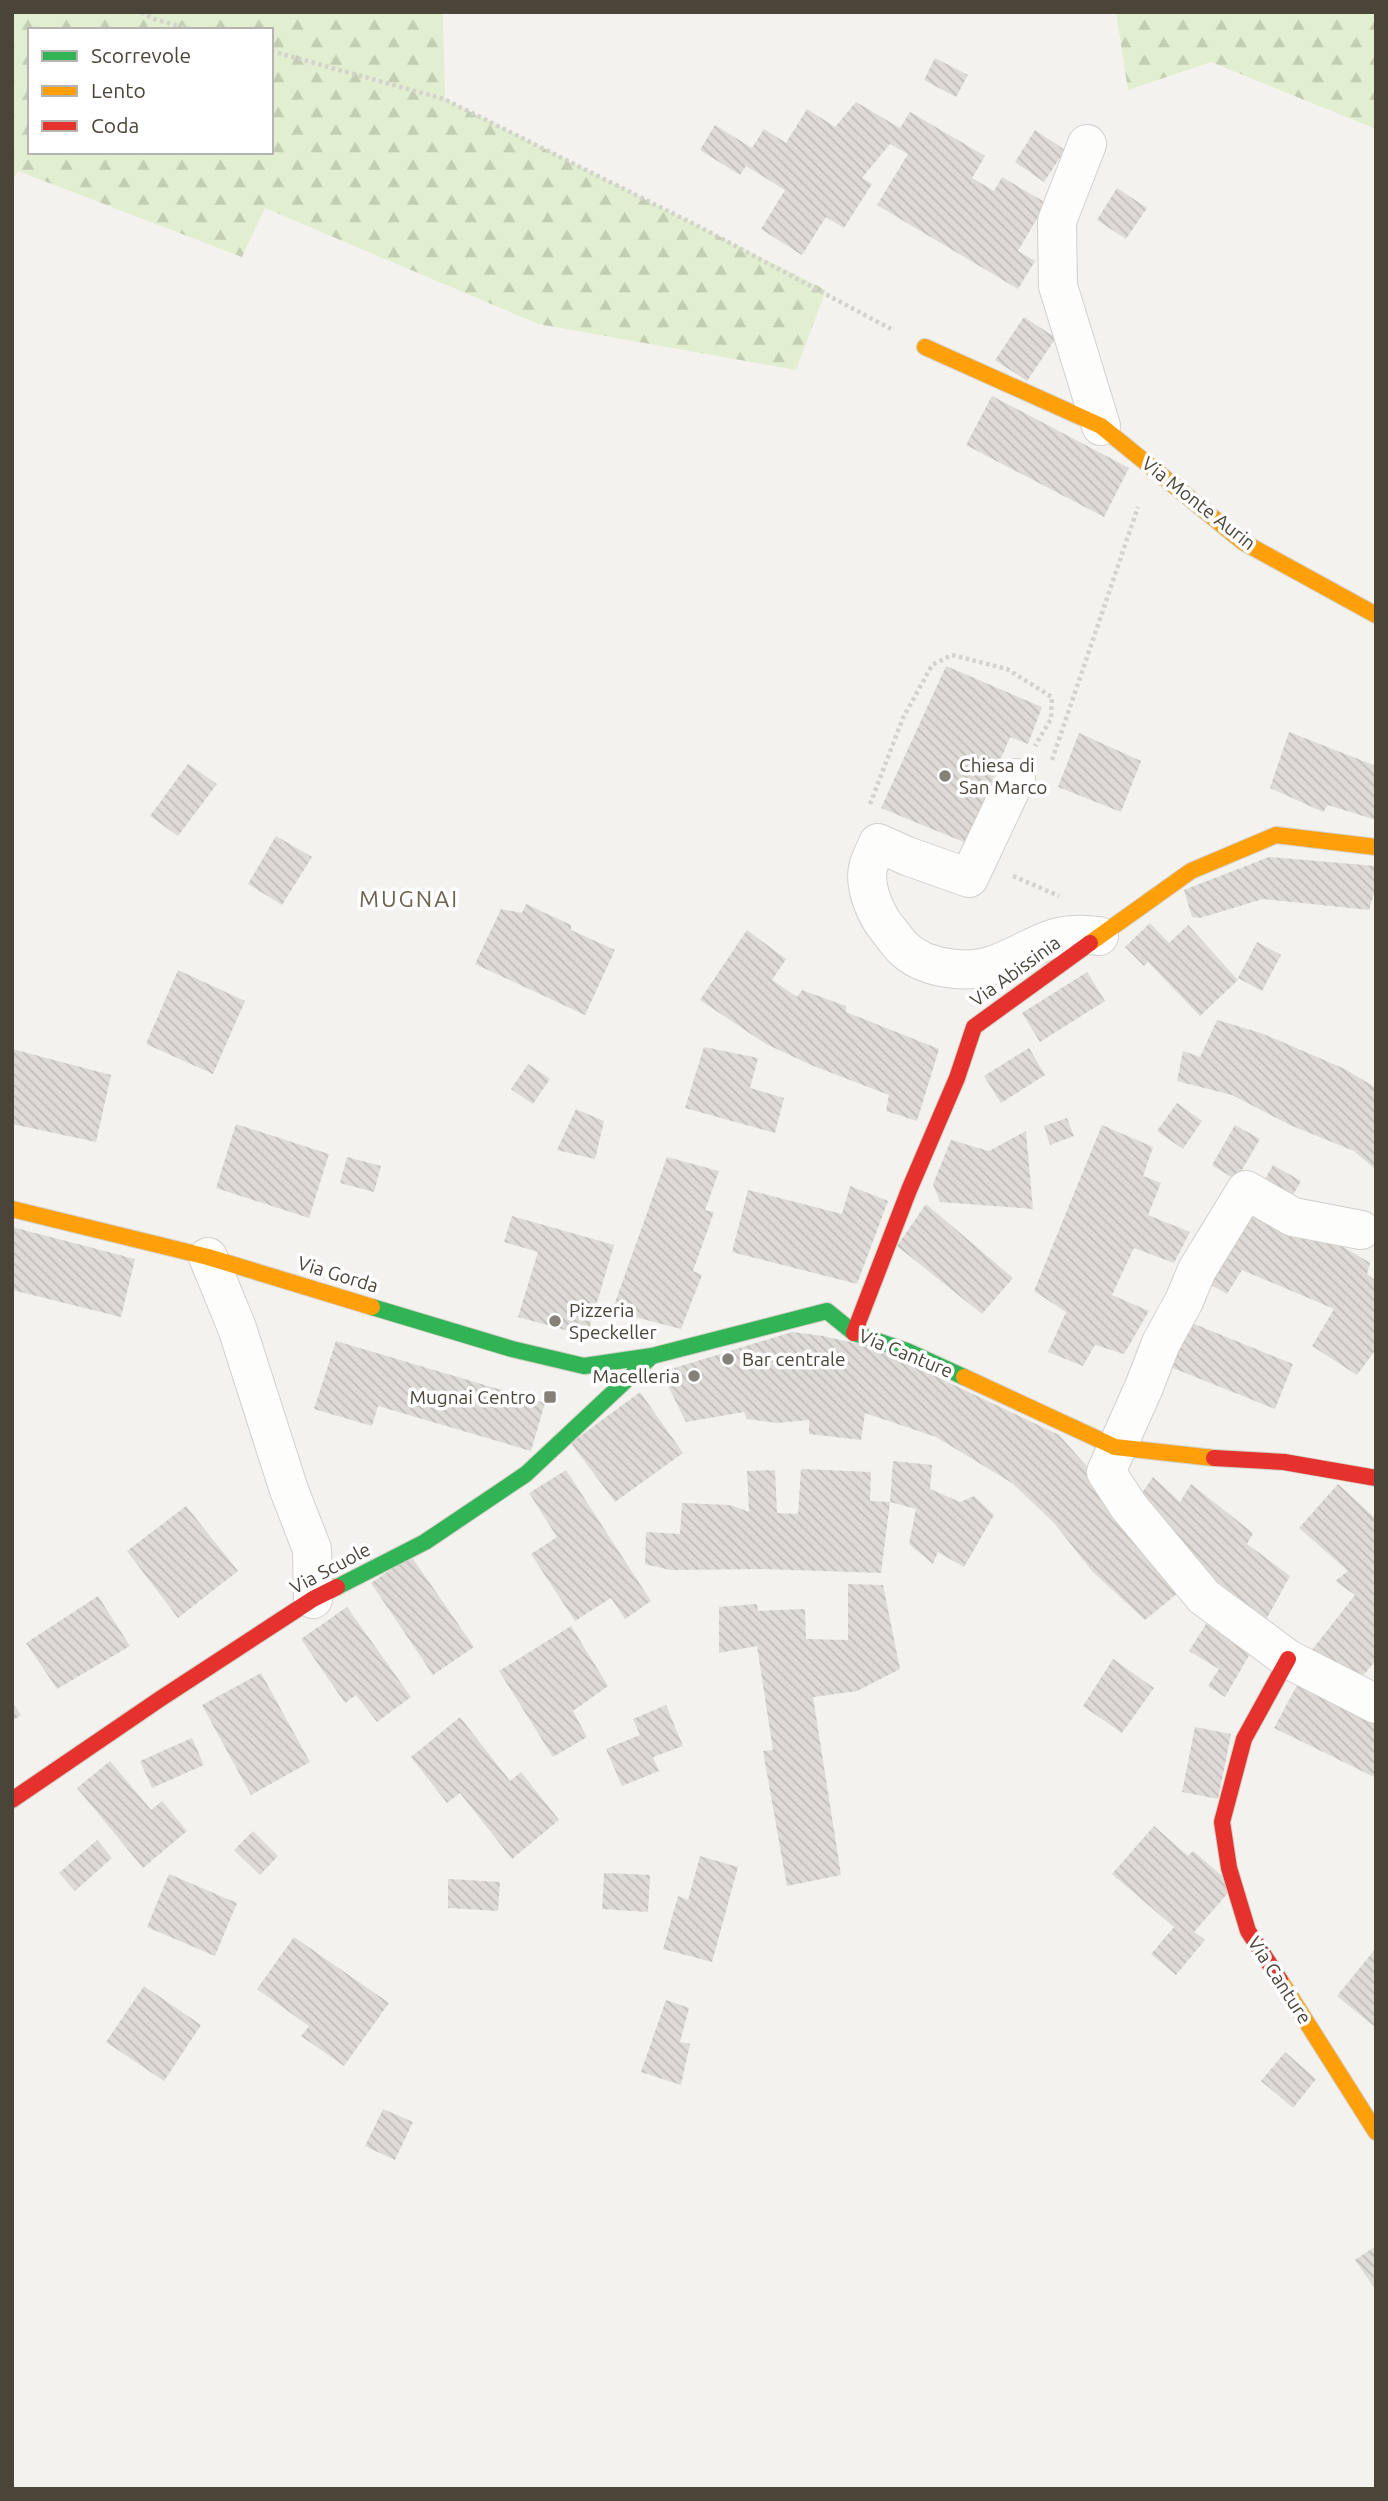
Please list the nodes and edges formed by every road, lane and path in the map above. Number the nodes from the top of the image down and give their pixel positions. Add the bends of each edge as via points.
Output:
1 (141, 12) edge
2 (186, 28) edge
3 (273, 52) edge
4 (1087, 144) dead end
5 (925, 347) joint
6 (1101, 426) junction
7 (1141, 495) dead end
8 (1376, 615) edge
9 (1033, 772) junction
10 (878, 843) junction
11 (1376, 847) edge
12 (1003, 871) dead end
13 (1062, 897) dead end
14 (1099, 936) junction
15 (12, 1209) edge
16 (1361, 1230) dead end
17 (208, 1257) junction
18 (854, 1333) junction
19 (652, 1356) junction
20 (1115, 1447) junction
21 (1376, 1478) edge
22 (313, 1599) junction
23 (1288, 1659) junction
24 (1376, 1704) edge
25 (12, 1800) edge
26 (1376, 2132) edge

1 - 2 path
3 - 5 path via 444,99
4 - 6 street via 1057,221 1058,286
5 - 6 street, Via Monte Aurin
6 - 8 street, Via Monte Aurin via 1242,542
7 - 9 path
9 - 10 street via 969,878
9 - 10 path via 1051,719 1052,697 1007,669 952,655 932,665 898,731 870,805 884,818
10 - 14 street via 867,870 871,897 883,923 904,950 928,964 958,969 992,966 1039,943 1074,933
11 - 14 street, Via Abissinia via 1276,835 1191,872
12 - 13 path
14 - 18 street, Via Abissinia via 974,1027
15 - 17 street, Via Gorda
16 - 20 street via 1293,1217 1245,1190 1197,1270
17 - 19 street, Via Gorda via 512,1349 584,1366
17 - 22 street via 312,1549
18 - 19 street, Via Canture via 827,1311
18 - 20 street, Via Canture via 907,1351
19 - 22 street, Via Scuole via 526,1475 425,1542
20 - 21 street, Via Canture via 1188,1457 1284,1462
20 - 23 street via 1106,1472 1129,1507 1204,1597
22 - 25 street, Via Scuole
23 - 24 street
23 - 26 street, Via Canture via 1244,1739 1222,1822 1229,1868 1248,1930

